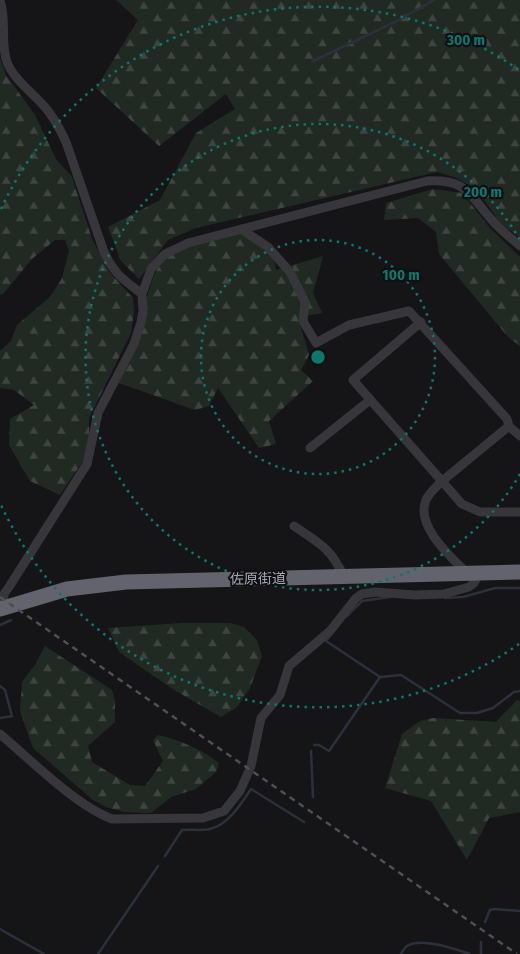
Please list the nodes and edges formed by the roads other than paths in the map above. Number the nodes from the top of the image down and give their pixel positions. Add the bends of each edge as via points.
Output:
1 (0, 1) edge
2 (241, 229) junction
3 (520, 246) edge
4 (142, 294) junction
5 (421, 322) junction
6 (370, 400) junction
7 (510, 426) junction
8 (520, 436) edge
9 (310, 448) dead end
10 (441, 482) junction
11 (520, 512) edge
12 (294, 526) dead end
13 (520, 572) edge
14 (474, 574) junction
15 (344, 577) junction
16 (0, 581) edge
17 (8, 587) junction
18 (1, 609) edge
19 (0, 734) edge

1 - 4 street via 6,61 13,73 46,107 60,130 110,265 120,278
2 - 3 street via 440,180 450,181 467,190 496,226
2 - 4 street via 188,243 165,254 151,269
2 - 5 street via 268,247 290,272 305,302 303,322 316,343 349,325 409,311
4 - 17 street via 143,312 134,344 98,413 87,464
5 - 6 street via 353,380
5 - 7 street
6 - 9 street
6 - 10 street
7 - 8 street
7 - 10 street
10 - 11 street via 470,509 486,513
10 - 14 street via 426,500 424,519 447,552
12 - 15 street via 326,548
13 - 14 highway, 佐原街道
14 - 15 highway, 佐原街道
14 - 19 street via 474,583 469,587 444,594 375,592 356,598 330,631 289,666 280,695 261,718 251,766 244,782 224,811 213,816 112,818 100,814 68,792
15 - 18 highway, 佐原街道 via 126,582 67,589
16 - 17 street
17 - 18 street

